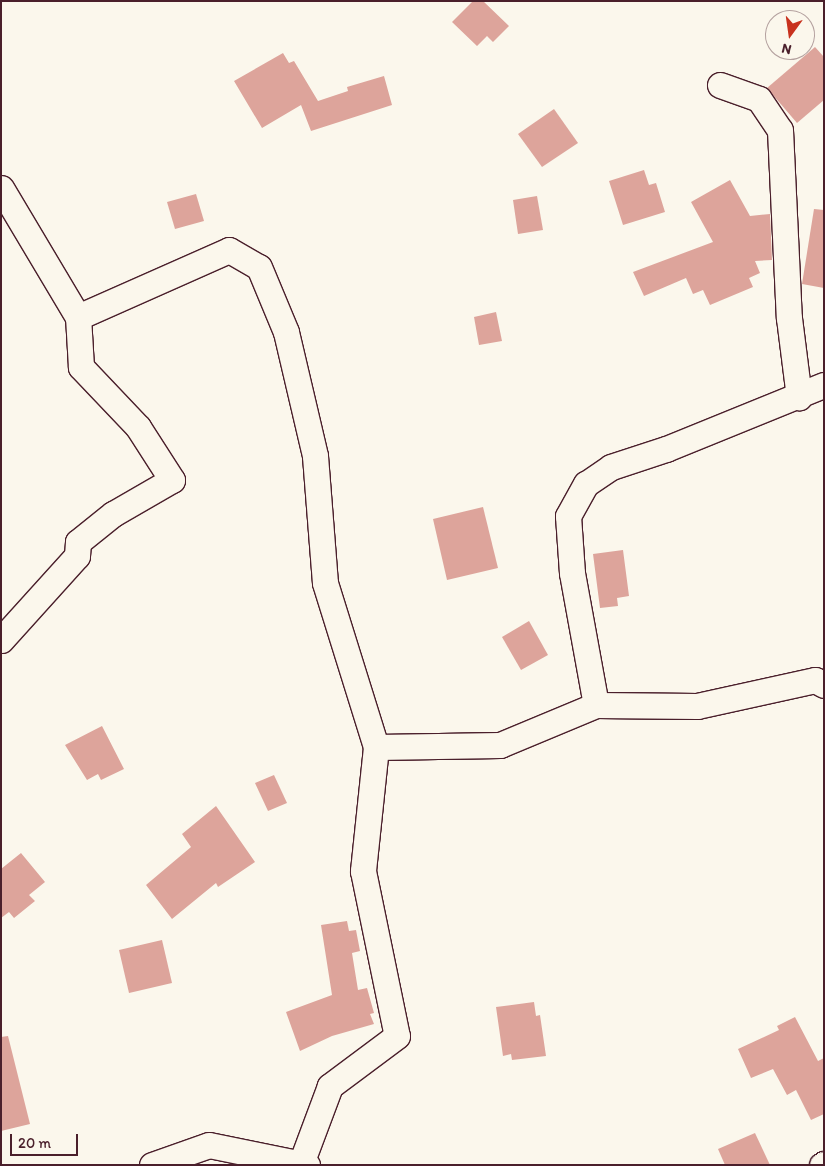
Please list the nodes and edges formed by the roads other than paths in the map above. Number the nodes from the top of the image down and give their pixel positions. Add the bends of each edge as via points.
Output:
1 (720, 85) dead end
2 (1, 188) edge
3 (8, 219) edge
4 (78, 317) junction
5 (824, 385) edge
6 (799, 396) junction
7 (1, 640) edge
8 (824, 685) edge
9 (596, 705) junction
10 (376, 747) junction
11 (305, 1163) edge
12 (152, 1165) edge

1 - 6 street via 760,99 780,130 789,318
2 - 3 street
3 - 4 street
4 - 7 street via 81,367 138,427 172,480 113,514 78,542 77,556
4 - 10 street via 229,250 259,267 286,332 315,456 325,583
5 - 6 street
6 - 9 street via 611,467 586,484 568,516 572,573
8 - 9 street via 815,680 697,706
9 - 10 street via 500,745
10 - 11 street via 363,871 397,1036 330,1086
11 - 12 street via 209,1145

